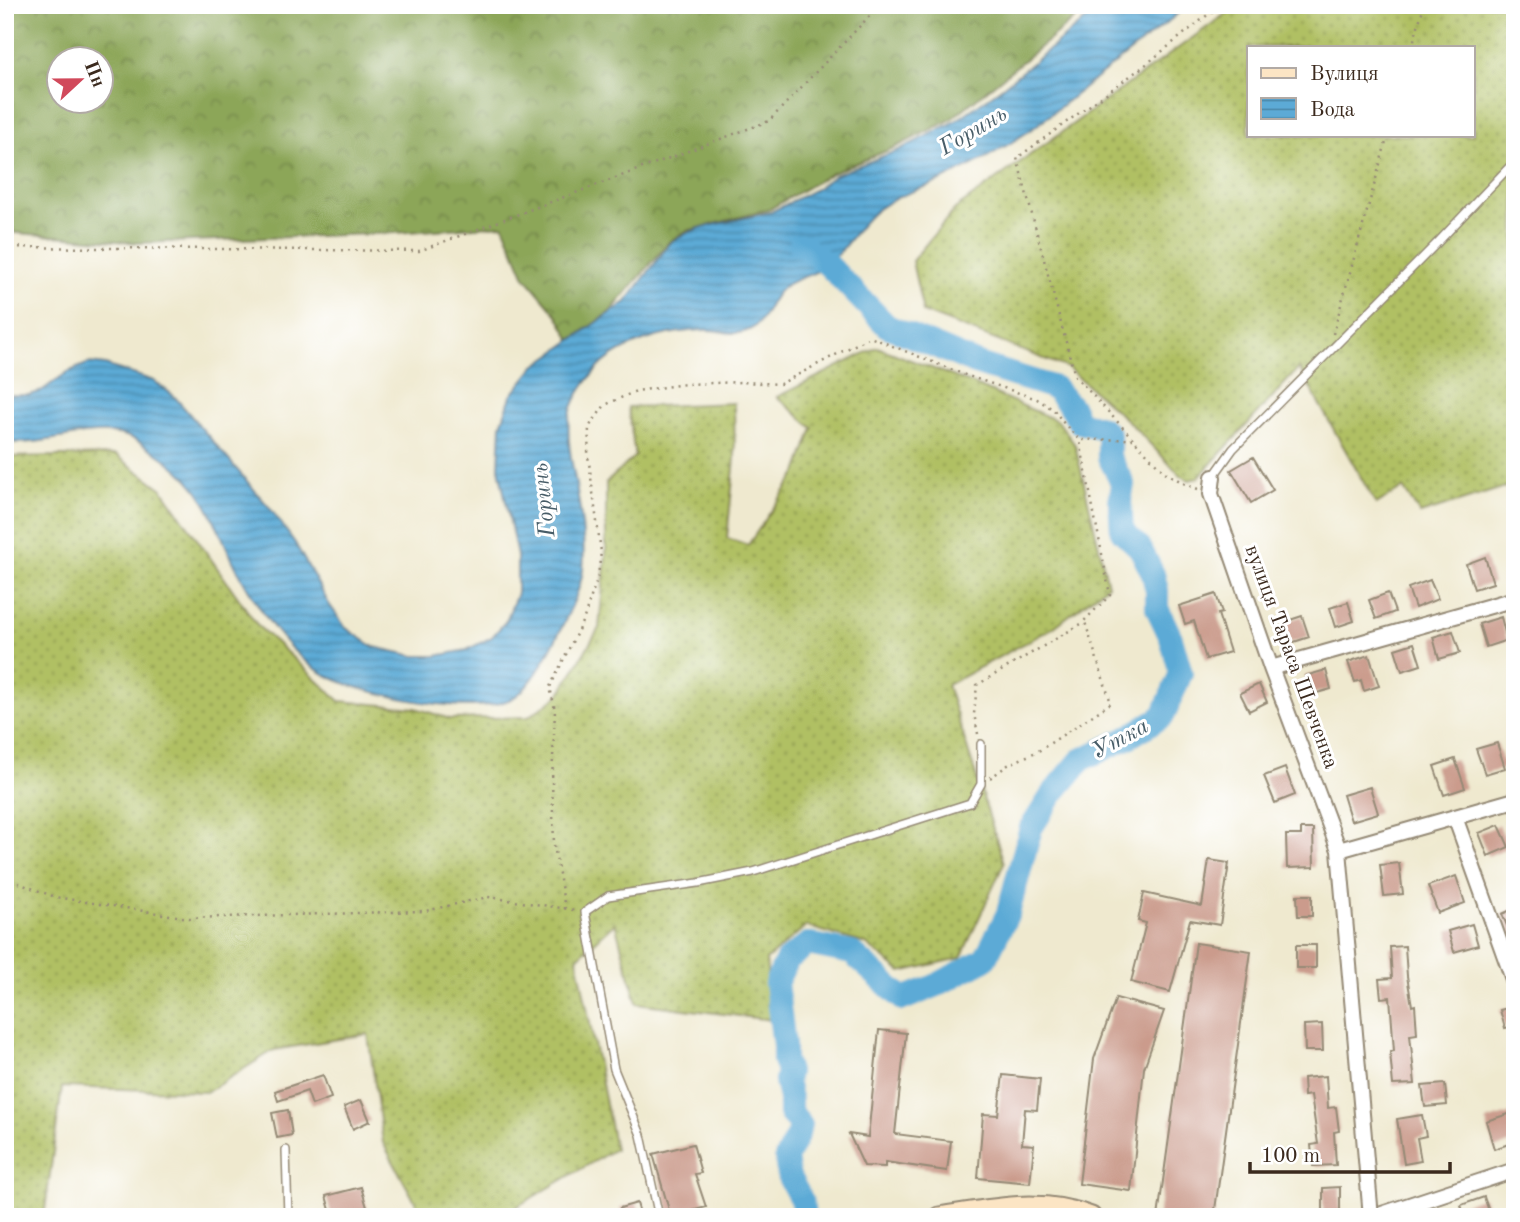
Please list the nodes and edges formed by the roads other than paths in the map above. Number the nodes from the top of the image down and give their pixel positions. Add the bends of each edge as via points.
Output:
1 (1515, 161) edge
2 (1213, 477) joint
3 (1515, 598) edge
4 (1271, 668) junction
5 (981, 744) road end
6 (1515, 800) edge
7 (1455, 817) junction
8 (1339, 850) junction
9 (1515, 985) edge
10 (286, 1150) dead end
11 (1515, 1170) edge
12 (288, 1217) edge
13 (659, 1217) edge
14 (939, 1217) edge
15 (1091, 1217) edge
16 (1372, 1217) edge

1 - 2 lane via 1233,449
2 - 4 street, вулиця Тараса Шевченка via 1212,494
3 - 4 street
4 - 8 street, вулиця Тараса Шевченка
5 - 13 lane via 981,784 970,803 753,872 608,896 585,912 614,1069 644,1144
6 - 7 street
7 - 8 street
7 - 9 street
8 - 16 street, вулиця Тараса Шевченка
10 - 12 lane
11 - 16 street
14 - 15 main road via 1023,1205

